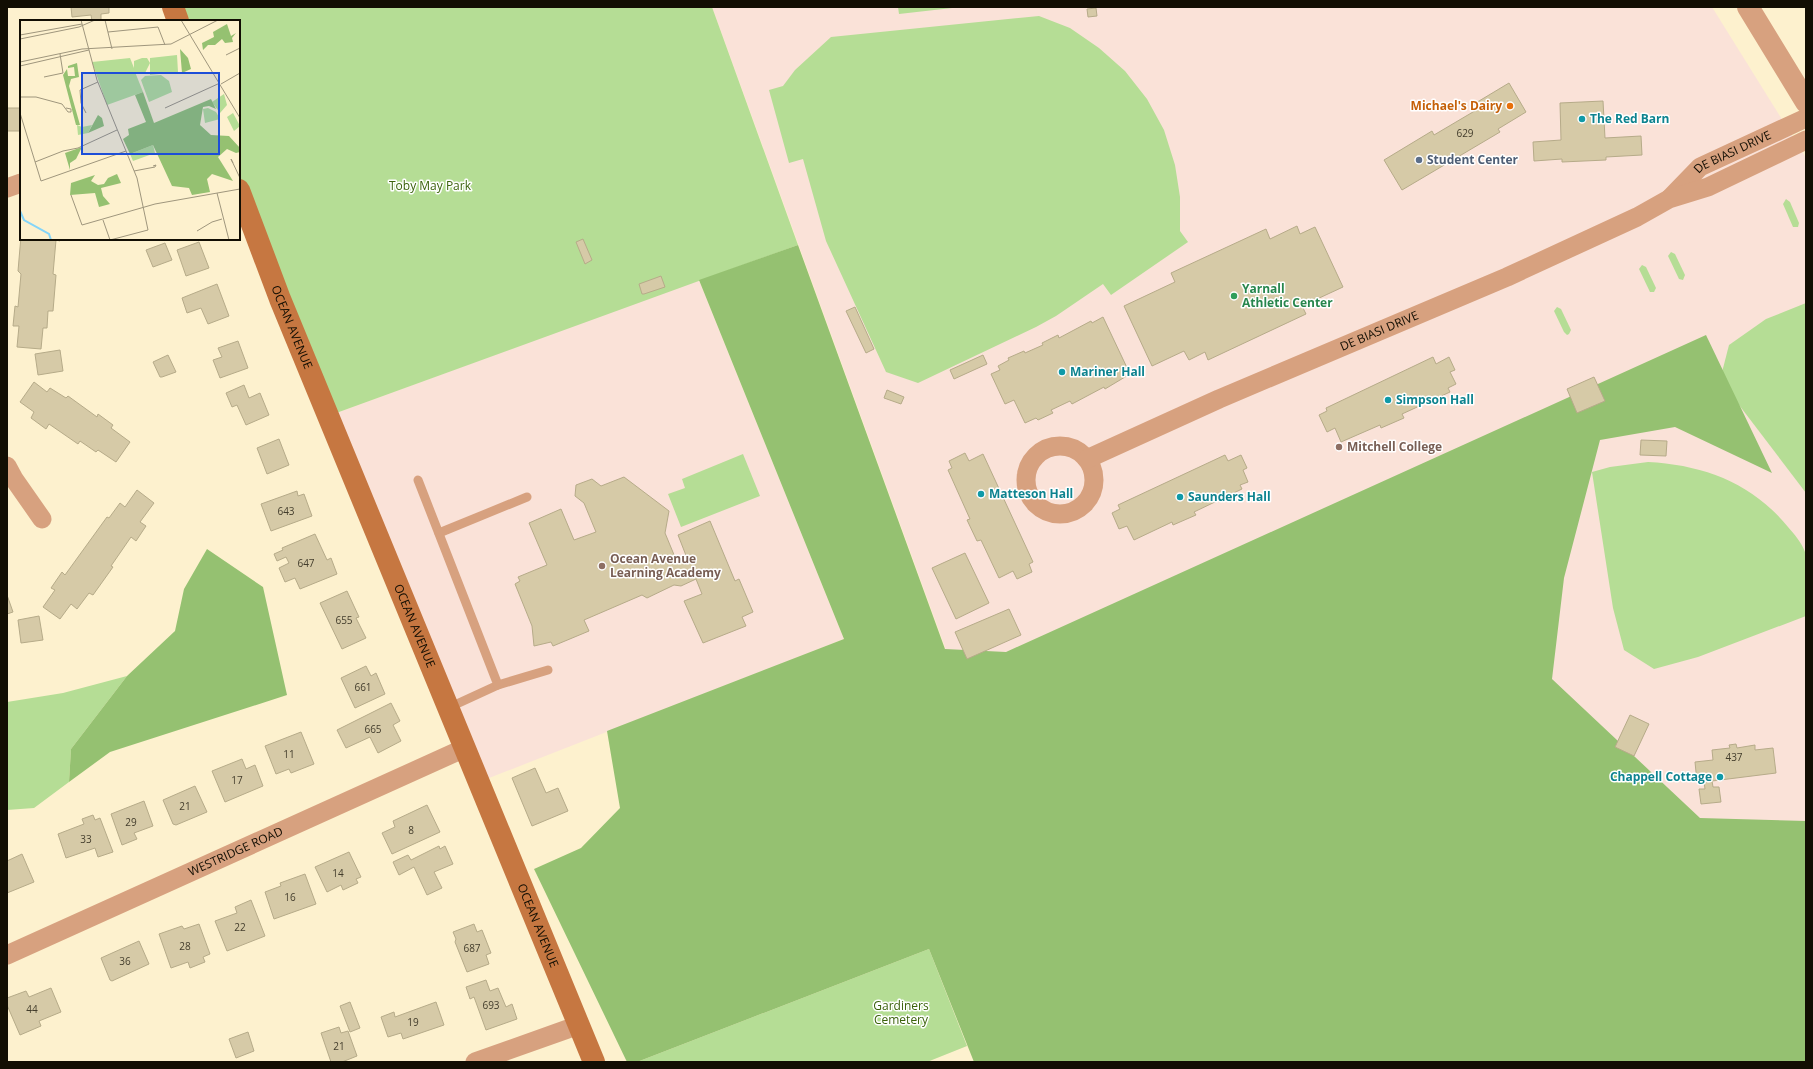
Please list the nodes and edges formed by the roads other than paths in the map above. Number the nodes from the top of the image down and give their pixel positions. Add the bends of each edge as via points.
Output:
1 (173, 7) edge
2 (1748, 7) edge
3 (178, 20) edge
4 (1806, 102) edge
5 (1806, 118) edge
6 (1806, 140) edge
7 (20, 183) edge
8 (7, 188) edge
9 (240, 193) edge
10 (1669, 199) junction
11 (1087, 459) dead end
12 (7, 466) edge
13 (418, 480) dead end
14 (527, 497) dead end
15 (42, 519) dead end
16 (439, 533) junction
17 (548, 670) dead end
18 (498, 686) junction
19 (448, 708) junction
20 (465, 748) junction
21 (7, 955) edge
22 (579, 1025) junction
23 (475, 1062) edge
24 (594, 1062) edge

1 - 3 main road
2 - 4 street
5 - 10 street, DE BIASI DRIVE via 1700,167
6 - 10 street, DE BIASI DRIVE via 1708,187
7 - 8 street
9 - 19 main road, OCEAN AVENUE via 280,299
10 - 11 street, DE BIASI DRIVE via 1637,217 1507,277 1219,399
12 - 15 street
13 - 16 lane
14 - 16 lane
16 - 18 lane
17 - 18 lane
18 - 19 lane
19 - 20 main road, OCEAN AVENUE
20 - 21 street, WESTRIDGE ROAD
20 - 22 main road, OCEAN AVENUE
22 - 23 street
22 - 24 main road, OCEAN AVENUE

